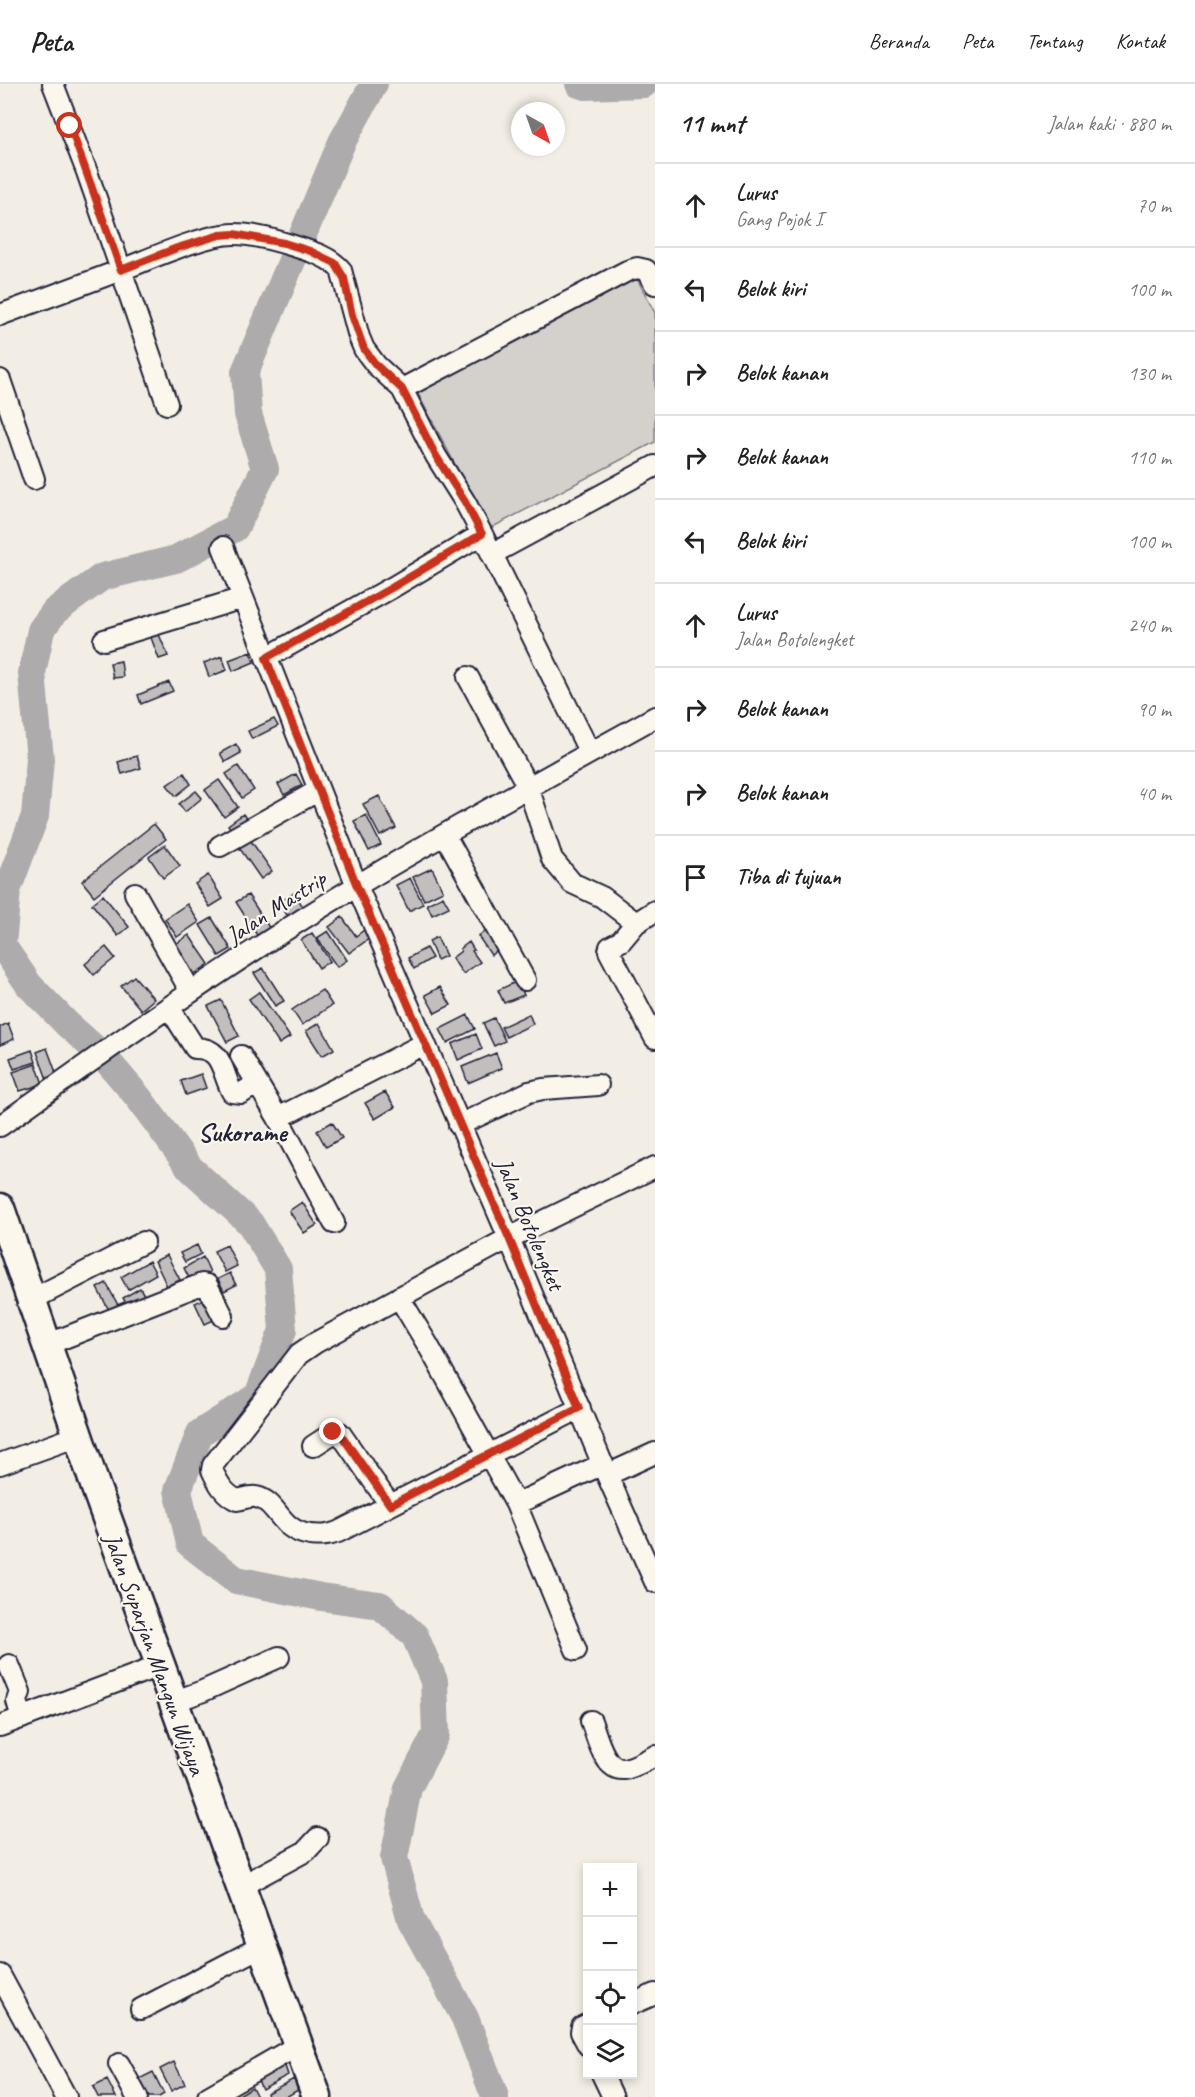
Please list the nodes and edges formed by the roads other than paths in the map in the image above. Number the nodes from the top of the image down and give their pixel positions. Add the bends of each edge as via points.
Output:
1 (53, 84) edge
2 (121, 270) junction
3 (655, 284) edge
4 (0, 315) edge
5 (0, 381) edge
6 (402, 389) junction
7 (167, 404) dead end
8 (655, 466) edge
9 (34, 479) dead end
10 (482, 534) junction
11 (223, 547) dead end
12 (492, 554) junction
13 (243, 598) junction
14 (104, 640) dead end
15 (266, 658) junction
16 (468, 677) dead end
17 (655, 717) edge
18 (590, 753) junction
19 (528, 787) junction
20 (319, 790) junction
21 (445, 835) junction
22 (220, 846) dead end
23 (357, 886) junction
24 (135, 893) dead end
25 (655, 911) edge
26 (636, 923) junction
27 (525, 980) dead end
28 (191, 992) junction
29 (169, 1007) junction
30 (655, 1038) edge
31 (424, 1044) junction
32 (241, 1056) dead end
33 (257, 1083) junction
34 (598, 1086) dead end
35 (278, 1118) junction
36 (459, 1125) junction
37 (0, 1126) edge
38 (655, 1167) edge
39 (0, 1208) edge
40 (334, 1223) dead end
41 (509, 1238) junction
42 (144, 1242) dead end
43 (399, 1297) junction
44 (31, 1300) junction
45 (223, 1316) dead end
46 (46, 1345) junction
47 (579, 1408) junction
48 (78, 1437) junction
49 (313, 1446) dead end
50 (655, 1453) edge
51 (489, 1454) junction
52 (0, 1464) edge
53 (605, 1470) junction
54 (516, 1504) junction
55 (390, 1505) junction
56 (655, 1582) edge
57 (576, 1650) dead end
58 (279, 1657) dead end
59 (9, 1665) dead end
60 (159, 1666) junction
61 (173, 1702) junction
62 (22, 1718) junction
63 (591, 1721) dead end
64 (0, 1726) edge
65 (655, 1756) edge
66 (318, 1838) dead end
67 (241, 1886) junction
68 (262, 1946) junction
69 (0, 1975) edge
70 (655, 1994) edge
71 (637, 2002) edge
72 (141, 2009) dead end
73 (297, 2046) junction
74 (119, 2064) dead end
75 (604, 2079) edge
76 (66, 2097) edge
77 (137, 2097) edge
78 (208, 2097) edge
79 (317, 2097) edge
80 (613, 2097) edge

1 - 2 street
2 - 4 street
2 - 6 street via 220,235 252,235 310,251 341,270 364,349
2 - 7 street
3 - 6 street via 646,270 627,271
5 - 9 street
6 - 10 street
8 - 12 street
10 - 12 street
10 - 15 street
11 - 13 street, Jalan Botolengket
12 - 18 street
13 - 14 street
13 - 15 street, Jalan Botolengket
15 - 20 street, Jalan Botolengket
16 - 19 street
17 - 18 street, Jalan Mastrip
18 - 19 street, Jalan Mastrip
19 - 21 street, Jalan Mastrip
19 - 26 street via 552,859 572,883 602,897
20 - 22 street
20 - 23 street, Jalan Botolengket
21 - 23 street, Jalan Mastrip
21 - 27 street
23 - 28 street, Jalan Mastrip
23 - 31 street, Jalan Botolengket
24 - 28 street
25 - 26 street
26 - 30 street via 609,951
28 - 29 street, Jalan Mastrip
29 - 33 street via 195,1048 213,1051 232,1092 242,1093
29 - 37 street, Jalan Mastrip
31 - 35 street
31 - 36 street, Jalan Botolengket
32 - 33 street
33 - 35 street
34 - 36 street via 529,1092
35 - 40 street
36 - 41 street, Jalan Botolengket
38 - 41 street
39 - 44 highway, Jalan Suparjan Mangun Wijaya
41 - 43 street
41 - 47 street, Jalan Botolengket
42 - 44 street
43 - 51 street
43 - 55 street via 299,1354 212,1470 230,1497 237,1500 253,1496 264,1500 291,1530 302,1534 330,1535
44 - 46 highway, Jalan Suparjan Mangun Wijaya
45 - 46 street via 207,1285 202,1284
46 - 48 highway, Jalan Suparjan Mangun Wijaya
47 - 51 street
47 - 53 street, Jalan Botolengket
48 - 52 street
48 - 60 highway, Jalan Suparjan Mangun Wijaya
49 - 55 street via 333,1432 340,1433
50 - 53 street
51 - 54 street
51 - 55 street
53 - 54 street
53 - 56 street, Jalan Botolengket
54 - 57 street
58 - 61 street
59 - 62 street via 20,1692 17,1701
60 - 61 highway, Jalan Suparjan Mangun Wijaya
60 - 62 street
61 - 67 highway, Jalan Suparjan Mangun Wijaya
62 - 64 street
63 - 65 street via 616,1769 626,1769
66 - 67 street via 306,1851
67 - 68 highway, Jalan Suparjan Mangun Wijaya
68 - 72 street
68 - 73 highway, Jalan Suparjan Mangun Wijaya
69 - 76 street
70 - 71 street
73 - 78 street
73 - 79 highway, Jalan Suparjan Mangun Wijaya
74 - 77 street
75 - 80 street

